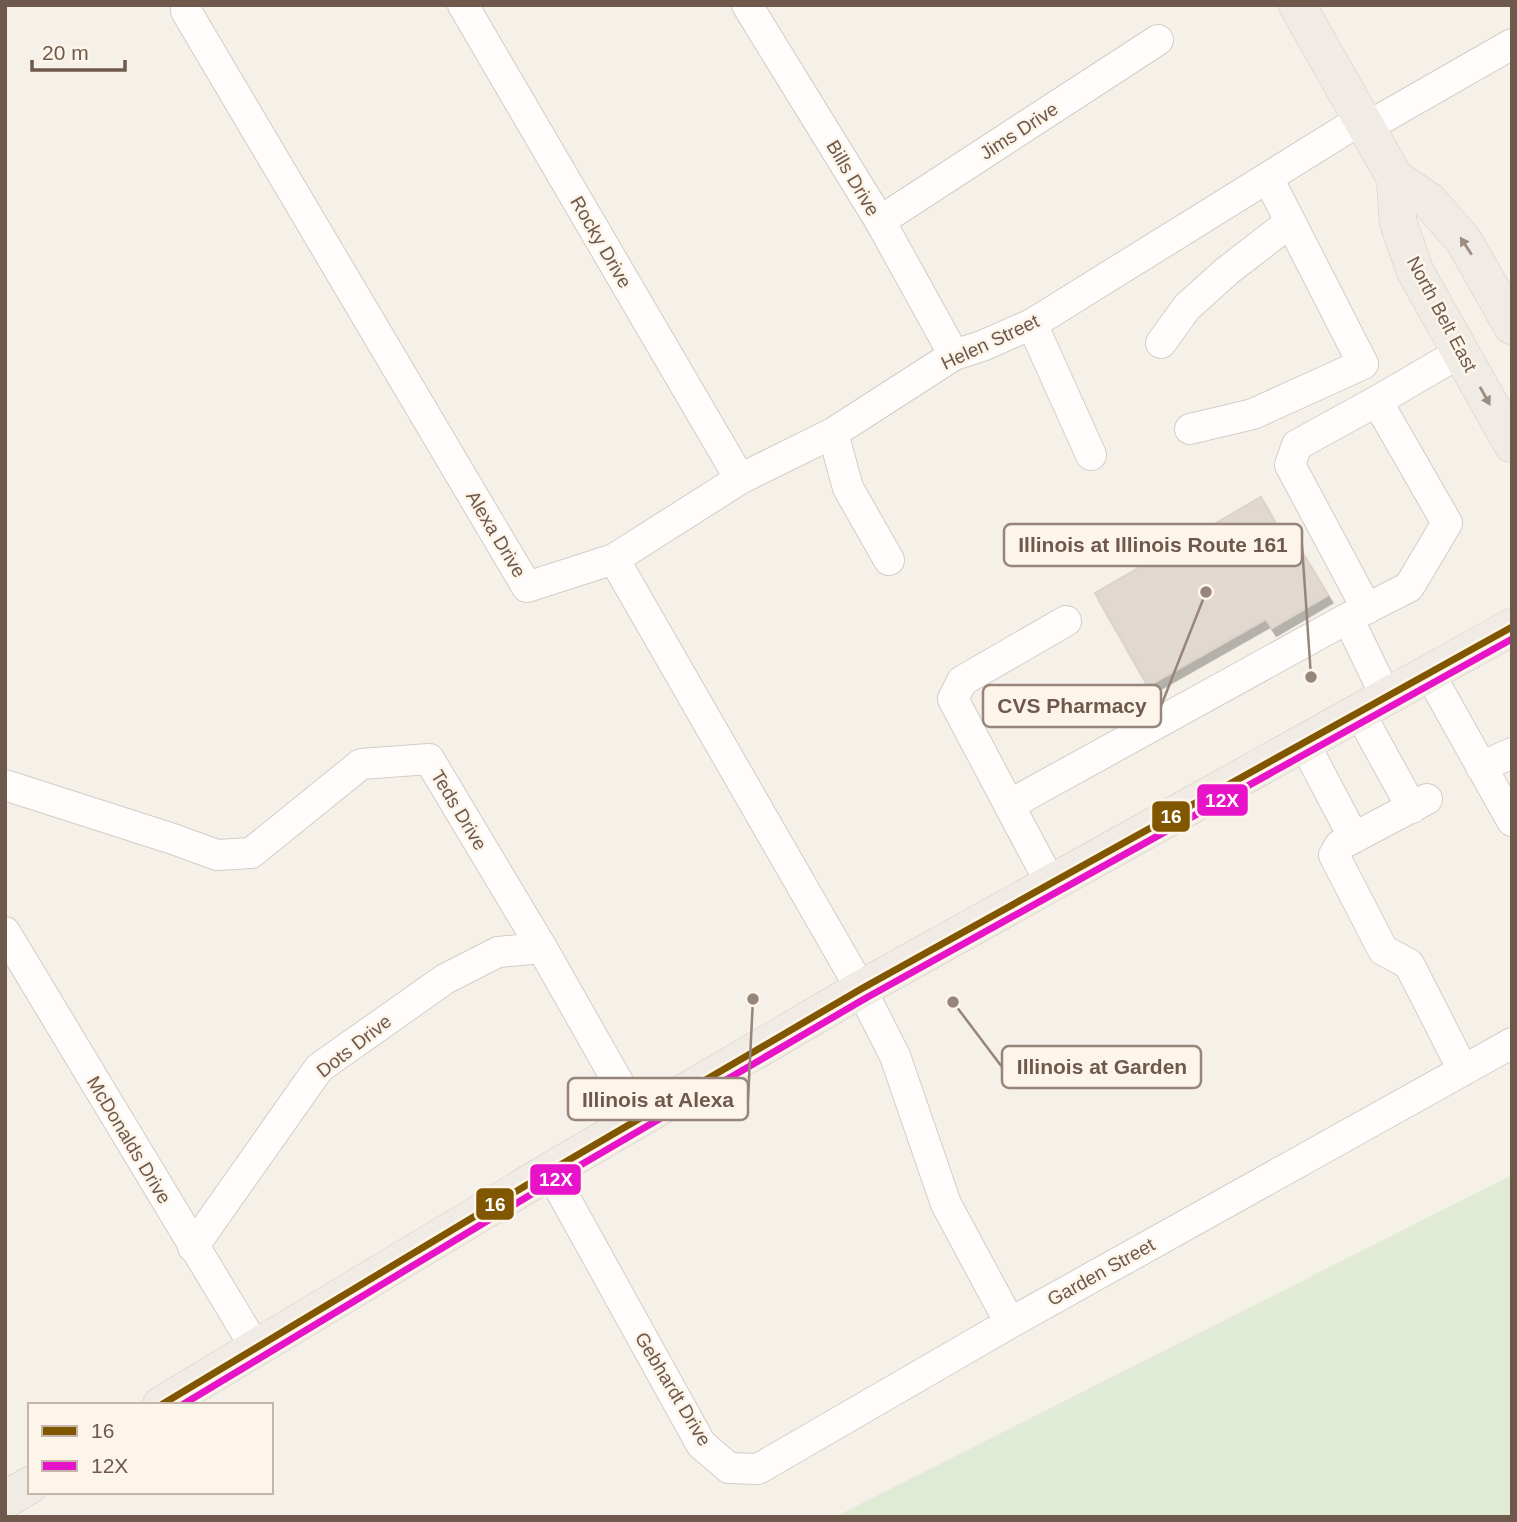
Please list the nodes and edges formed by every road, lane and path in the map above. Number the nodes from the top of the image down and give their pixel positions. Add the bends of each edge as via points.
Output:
1 (463, 5) edge
2 (1297, 5) edge
3 (757, 9) edge
4 (186, 12) dead end
5 (1158, 40) dead end
6 (1512, 44) edge
7 (1365, 123) junction
8 (1268, 178) junction
9 (1395, 178) junction
10 (880, 221) junction
11 (1289, 223) junction
12 (1506, 303) edge
13 (1032, 324) junction
14 (1161, 343) dead end
15 (1461, 352) junction
16 (954, 355) junction
17 (1377, 401) junction
18 (1190, 429) dead end
19 (833, 433) junction
20 (1512, 444) edge
21 (1091, 455) dead end
22 (740, 480) junction
23 (614, 559) junction
24 (889, 560) dead end
25 (1358, 614) junction
26 (1066, 621) dead end
27 (1512, 627) edge
28 (1429, 673) junction
29 (1373, 704) junction
30 (1304, 743) junction
31 (1512, 753) edge
32 (1481, 767) junction
33 (5, 785) edge
34 (1009, 806) junction
35 (1512, 821) edge
36 (1354, 838) junction
37 (1051, 884) junction
38 (5, 932) edge
39 (542, 948) junction
40 (861, 989) junction
41 (1512, 1043) edge
42 (1463, 1070) junction
43 (639, 1119) junction
44 (550, 1171) junction
45 (193, 1247) junction
46 (1010, 1322) junction
47 (255, 1347) junction
48 (164, 1403) edge
49 (28, 1486) edge
50 (5, 1500) edge

1 - 22 street, Rocky Drive
2 - 7 main road, North Belt East
3 - 10 street, Bills Drive
4 - 23 street, Alexa Drive via 527,587
5 - 10 street, Jims Drive
6 - 7 street, Helen Street
7 - 8 street, Helen Street
7 - 9 main road, North Belt East
8 - 11 street
8 - 13 street, Helen Street
12 -> 9 main road, North Belt East via 1464,241 1429,201
9 - 15 main road, North Belt East via 1398,222 1415,271
10 - 16 street, Bills Drive
11 - 14 street via 1187,307
11 - 18 street via 1363,364 1253,414
13 - 16 street, Helen Street
13 - 21 street
15 - 17 street
15 -> 20 main road, North Belt East
16 - 19 street, Helen Street
17 - 25 street via 1447,523 1409,587
17 - 25 street via 1297,445 1290,465
19 - 22 street, Helen Street
19 - 24 street via 848,488
22 - 23 street, Helen Street
23 - 40 street
25 - 29 street
25 - 34 street
26 - 34 street via 962,681 953,699
27 - 28 main road
28 - 29 main road
28 - 32 street
29 - 30 main road
29 - 36 street via 1419,803
30 - 36 street
30 - 37 main road
31 - 32 street
32 - 35 street
33 - 39 street, Teds Drive via 217,855 251,853 361,764 429,759
34 - 37 street
36 - 42 street via 1340,845 1334,855 1383,950 1409,964
37 - 40 main road
38 - 45 street, McDonalds Drive
39 - 43 street, Teds Drive
39 - 45 street, Dots Drive via 498,951 445,979 319,1068
40 - 43 main road
40 - 46 street via 895,1056 946,1203
41 - 42 street, Garden Street
42 - 46 street, Garden Street
43 - 44 main road
44 - 46 street, Gebhardt Drive via 701,1444 729,1468 758,1469
44 - 47 main road
45 - 47 street, McDonalds Drive
47 - 48 main road
49 - 50 main road

